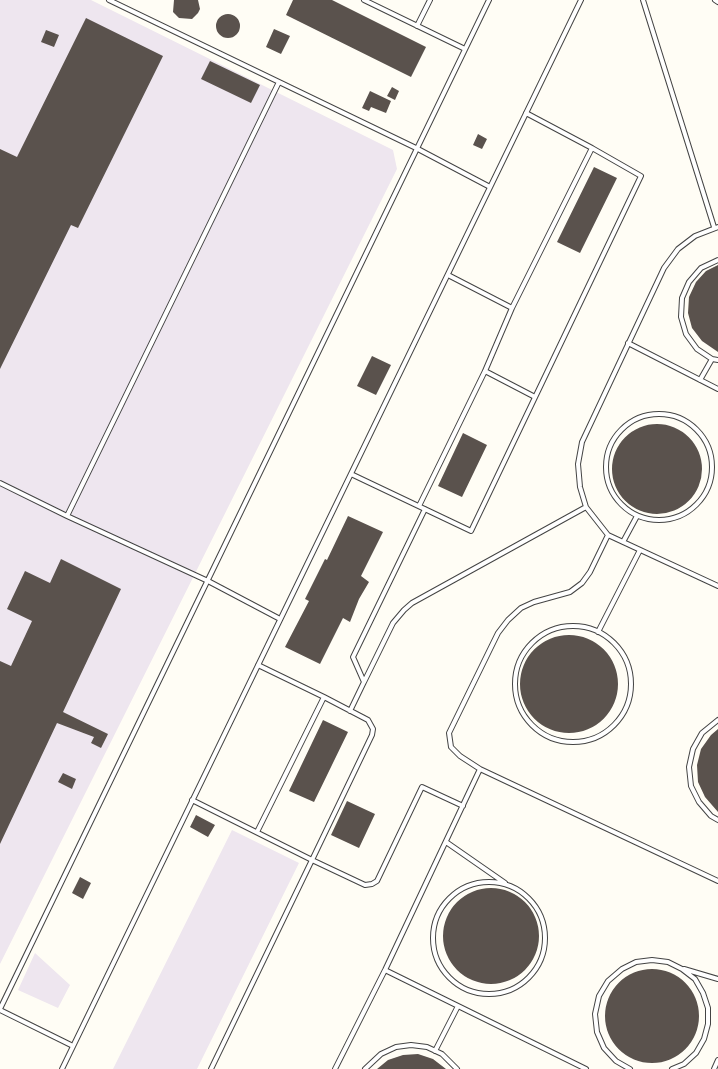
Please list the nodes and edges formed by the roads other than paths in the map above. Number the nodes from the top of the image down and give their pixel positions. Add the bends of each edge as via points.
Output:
1 (109, 0) edge
2 (364, 0) edge
3 (430, 0) edge
4 (488, 0) edge
5 (581, 0) edge
6 (643, 0) edge
7 (715, 0) edge
8 (718, 2) edge
9 (417, 26) junction
10 (465, 49) junction
11 (279, 82) junction
12 (526, 113) junction
13 (416, 148) junction
14 (592, 148) junction
15 (490, 187) junction
16 (716, 227) edge
17 (718, 260) edge
18 (448, 275) junction
19 (512, 308) junction
20 (628, 343) junction
21 (712, 359) junction
22 (718, 360) edge
23 (485, 371) junction
24 (700, 380) junction
25 (718, 389) edge
26 (535, 397) junction
27 (351, 474) junction
28 (0, 483) edge
29 (419, 506) junction
30 (586, 507) junction
31 (425, 509) junction
32 (67, 516) junction
33 (637, 516) junction
34 (608, 535) junction
35 (623, 542) junction
36 (640, 550) junction
37 (208, 580) junction
38 (718, 586) edge
39 (280, 619) junction
40 (598, 632) junction
41 (258, 665) junction
42 (364, 682) junction
43 (324, 697) junction
44 (350, 711) junction
45 (718, 720) edge
46 (480, 769) junction
47 (192, 800) junction
48 (463, 806) junction
49 (718, 820) edge
50 (257, 832) junction
51 (446, 842) junction
52 (312, 860) junction
53 (718, 881) edge
54 (505, 883) junction
55 (682, 969) junction
56 (385, 970) junction
57 (718, 979) edge
58 (458, 1006) junction
59 (0, 1010) edge
60 (73, 1046) junction
61 (435, 1051) junction
62 (718, 1060) edge
63 (62, 1069) edge
64 (211, 1069) edge
65 (335, 1069) edge
66 (365, 1069) edge
67 (457, 1069) edge
68 (586, 1069) edge
69 (630, 1069) edge
70 (672, 1069) edge
71 (714, 1069) edge

1 - 11 lane
2 - 9 lane
3 - 9 lane
4 - 10 lane
5 - 12 lane
6 - 16 lane
7 - 8 lane
9 - 10 lane
10 - 13 lane
11 - 13 lane
11 - 32 lane
12 - 14 lane
12 - 15 lane
13 - 15 lane
13 - 37 lane
14 - 19 lane
14 - 26 lane via 641,176
15 - 18 lane
16 - 20 lane via 695,236 678,249 664,268
17 - 21 lane via 697,273 689,282 682,298 681,317 686,334 697,349
18 - 19 lane
18 - 27 lane
19 - 23 lane
20 - 24 lane
20 - 30 lane via 582,442 578,464 580,487
21 - 22 lane
21 - 24 lane
23 - 26 lane
23 - 29 lane
24 - 25 lane
26 - 31 lane via 472,531
27 - 29 lane
27 - 39 lane
28 - 32 lane
29 - 31 lane
30 - 34 lane
30 - 42 lane via 408,606 393,623
31 - 42 lane via 353,657
32 - 37 lane
33 - 33 lane via 622,506 611,491 606,474 607,455 614,438 627,425 643,417 661,414 679,418 693,426 704,439 711,454 712,466 708,488 699,502 681,515 654,520
33 - 35 lane
34 - 35 lane
34 - 46 lane via 582,583 570,592 521,608 498,633 449,733 451,747
35 - 36 lane
36 - 38 lane
36 - 40 lane
37 - 39 lane
37 - 59 lane
39 - 41 lane
40 - 40 lane via 610,639 622,652 629,669 631,687 628,705 619,721 605,733 588,741 570,743 552,739 536,730 524,717 516,700 514,682 518,664 527,648 541,635 558,628 576,626
41 - 43 lane
41 - 47 lane
42 - 44 lane
43 - 44 lane
43 - 50 lane
44 - 52 lane via 368,720 373,729 372,736
45 - 49 lane via 702,733 693,749 689,767 691,786 699,802
46 - 48 lane
46 - 53 lane
47 - 50 lane
47 - 60 lane
48 - 51 lane
48 - 52 lane via 422,786 377,881 372,884 365,885
50 - 52 lane
51 - 54 lane
51 - 56 lane
52 - 64 lane
54 - 54 lane via 520,890 532,900 541,914 545,929 545,945 541,960 533,974 505,992 487,994 469,991 454,982 441,969 434,952 432,934 436,917 446,901 459,890 474,883
55 - 57 lane
55 - 69 lane via 668,962 636,962 622,969 608,981 599,996 595,1014 597,1032 604,1048 616,1061
55 - 70 lane via 695,979 703,993 708,1008 708,1024 704,1039 696,1053 684,1064
56 - 58 lane
56 - 65 lane
58 - 61 lane
58 - 68 lane
59 - 60 lane
60 - 63 lane
61 - 66 lane via 411,1045 396,1047 381,1054
61 - 67 lane via 442,1054
62 - 71 lane

